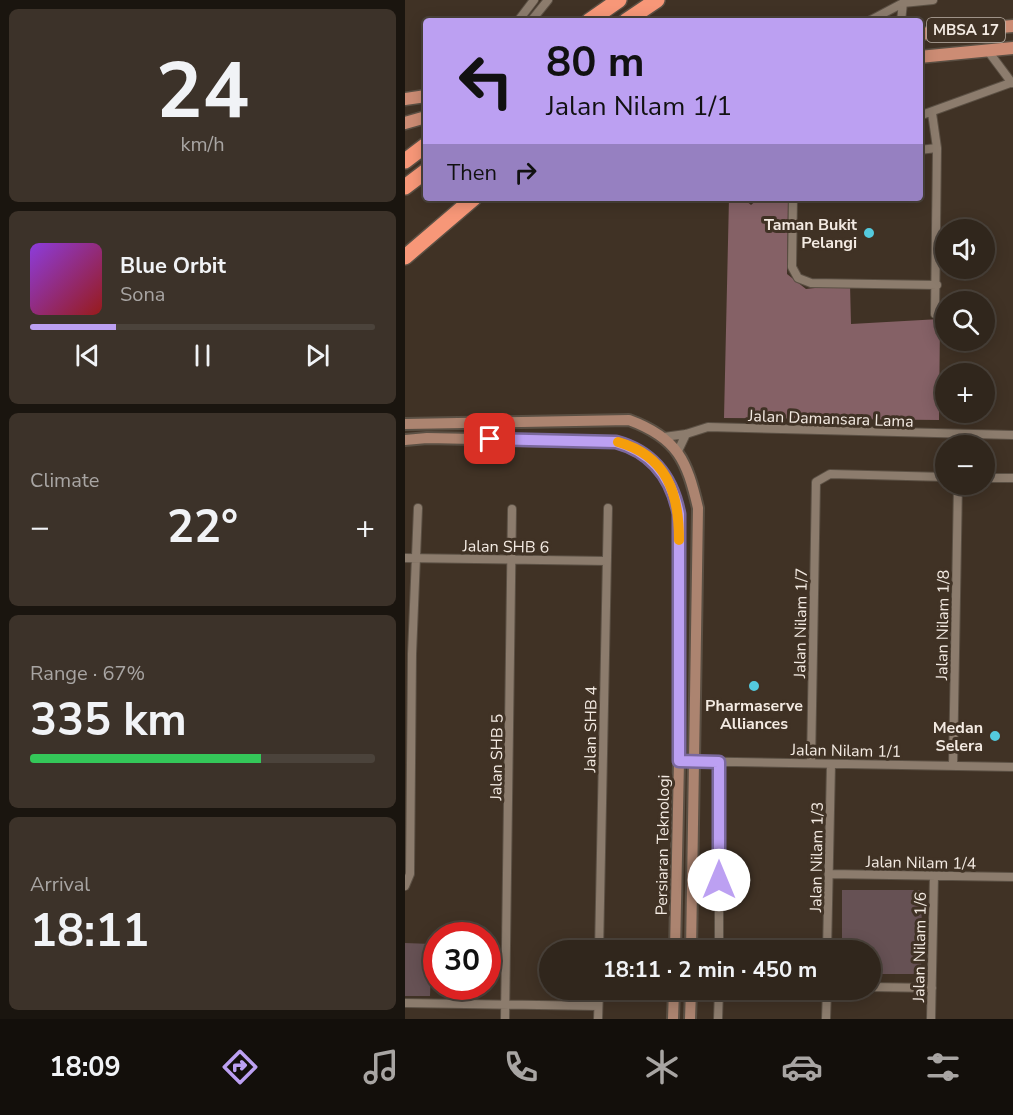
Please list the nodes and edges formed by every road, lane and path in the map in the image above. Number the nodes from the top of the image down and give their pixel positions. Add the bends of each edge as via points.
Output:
1 (534, 0) edge
2 (548, 0) edge
3 (619, 0) edge
4 (657, 0) edge
5 (933, 0) edge
6 (903, 3) junction
7 (520, 18) edge
8 (533, 18) edge
9 (593, 18) edge
10 (630, 18) edge
11 (875, 18) edge
12 (901, 18) edge
13 (1013, 26) edge
14 (923, 34) edge
15 (1013, 48) edge
16 (988, 51) junction
17 (923, 57) edge
18 (1013, 82) edge
19 (423, 96) edge
20 (405, 99) edge
21 (932, 113) junction
22 (923, 115) edge
23 (423, 118) edge
24 (405, 123) edge
25 (423, 147) edge
26 (937, 148) junction
27 (923, 150) edge
28 (405, 161) edge
29 (423, 173) edge
30 (408, 185) edge
31 (470, 201) edge
32 (793, 201) edge
33 (405, 257) edge
34 (937, 285) junction
35 (937, 291) edge
36 (405, 424) edge
37 (686, 435) junction
38 (1013, 435) edge
39 (664, 437) junction
40 (405, 440) edge
41 (678, 451) junction
42 (935, 477) edge
43 (995, 478) edge
44 (1013, 478) edge
45 (958, 495) edge
46 (417, 508) dead end
47 (608, 508) dead end
48 (512, 509) dead end
49 (405, 558) edge
50 (415, 558) junction
51 (512, 560) junction
52 (607, 561) junction
53 (409, 654) edge
54 (679, 761) junction
55 (695, 761) junction
56 (719, 762) junction
57 (811, 763) junction
58 (831, 764) junction
59 (953, 766) junction
60 (1013, 767) edge
61 (829, 874) junction
62 (934, 876) junction
63 (1013, 877) edge
64 (405, 886) edge
65 (599, 940) edge
66 (675, 940) edge
67 (691, 940) edge
68 (719, 940) edge
69 (827, 940) edge
70 (881, 987) edge
71 (932, 988) junction
72 (598, 1000) edge
73 (674, 1000) edge
74 (691, 1000) edge
75 (719, 1000) edge
76 (827, 1000) edge
77 (405, 1003) edge
78 (506, 1005) junction
79 (598, 1006) junction
80 (505, 1019) edge
81 (598, 1019) edge
82 (673, 1019) edge
83 (690, 1019) edge
84 (718, 1019) edge
85 (826, 1019) edge
86 (931, 1019) edge

1 - 7 street
2 - 8 street
3 - 9 highway
4 - 10 highway
5 - 6 street
6 - 11 street
6 - 12 street
13 - 14 main road, MBSA 17
15 - 16 main road, MBSA 17
16 - 17 main road, MBSA 17
16 - 18 street
18 - 21 street
19 - 20 main road
21 - 22 street
21 - 26 street
23 - 24 main road
25 - 28 highway
26 - 27 street
26 - 34 street
29 - 30 highway
31 - 33 highway
32 - 34 street via 792,267 798,278 811,283
34 - 35 street
36 - 39 main road, Persiaran Teknologi via 629,420
37 - 38 street, Jalan Damansara Lama via 708,427
37 - 39 street, Jalan Damansara Lama
37 - 41 street
39 - 41 main road, Persiaran Teknologi
40 - 54 main road, Persiaran Teknologi via 616,442 649,457 665,472 679,514
41 - 55 main road, Persiaran Teknologi via 698,508
42 - 57 street, Jalan Nilam 1/7 via 830,474 816,482
43 - 44 street
45 - 59 street, Jalan Nilam 1/8
46 - 50 street
47 - 52 street, Jalan SHB 4
48 - 51 street, Jalan SHB 5
49 - 50 street, Jalan SHB 6
50 - 51 street, Jalan SHB 6
50 - 53 street
51 - 52 street, Jalan SHB 6
51 - 78 street, Jalan SHB 5
52 - 65 street, Jalan SHB 4
53 - 64 street via 410,874
54 - 55 street, Jalan Nilam 1/1
54 - 66 main road, Persiaran Teknologi
55 - 56 street, Jalan Nilam 1/1
55 - 67 main road, Persiaran Teknologi
56 - 57 street, Jalan Nilam 1/1
56 - 68 street
57 - 58 street, Jalan Nilam 1/1
58 - 59 street, Jalan Nilam 1/1
58 - 61 street, Jalan Nilam 1/3
59 - 60 street, Jalan Nilam 1/1
61 - 62 street, Jalan Nilam 1/4
61 - 69 street, Jalan Nilam 1/3
62 - 63 street, Jalan Nilam 1/4
62 - 71 street, Jalan Nilam 1/6
70 - 71 street
71 - 86 street, Jalan Nilam 1/6
72 - 79 street
73 - 82 main road
74 - 83 main road
75 - 84 street
76 - 85 street
77 - 78 street
78 - 79 street
78 - 80 street, Jalan SHB 5
79 - 81 street

